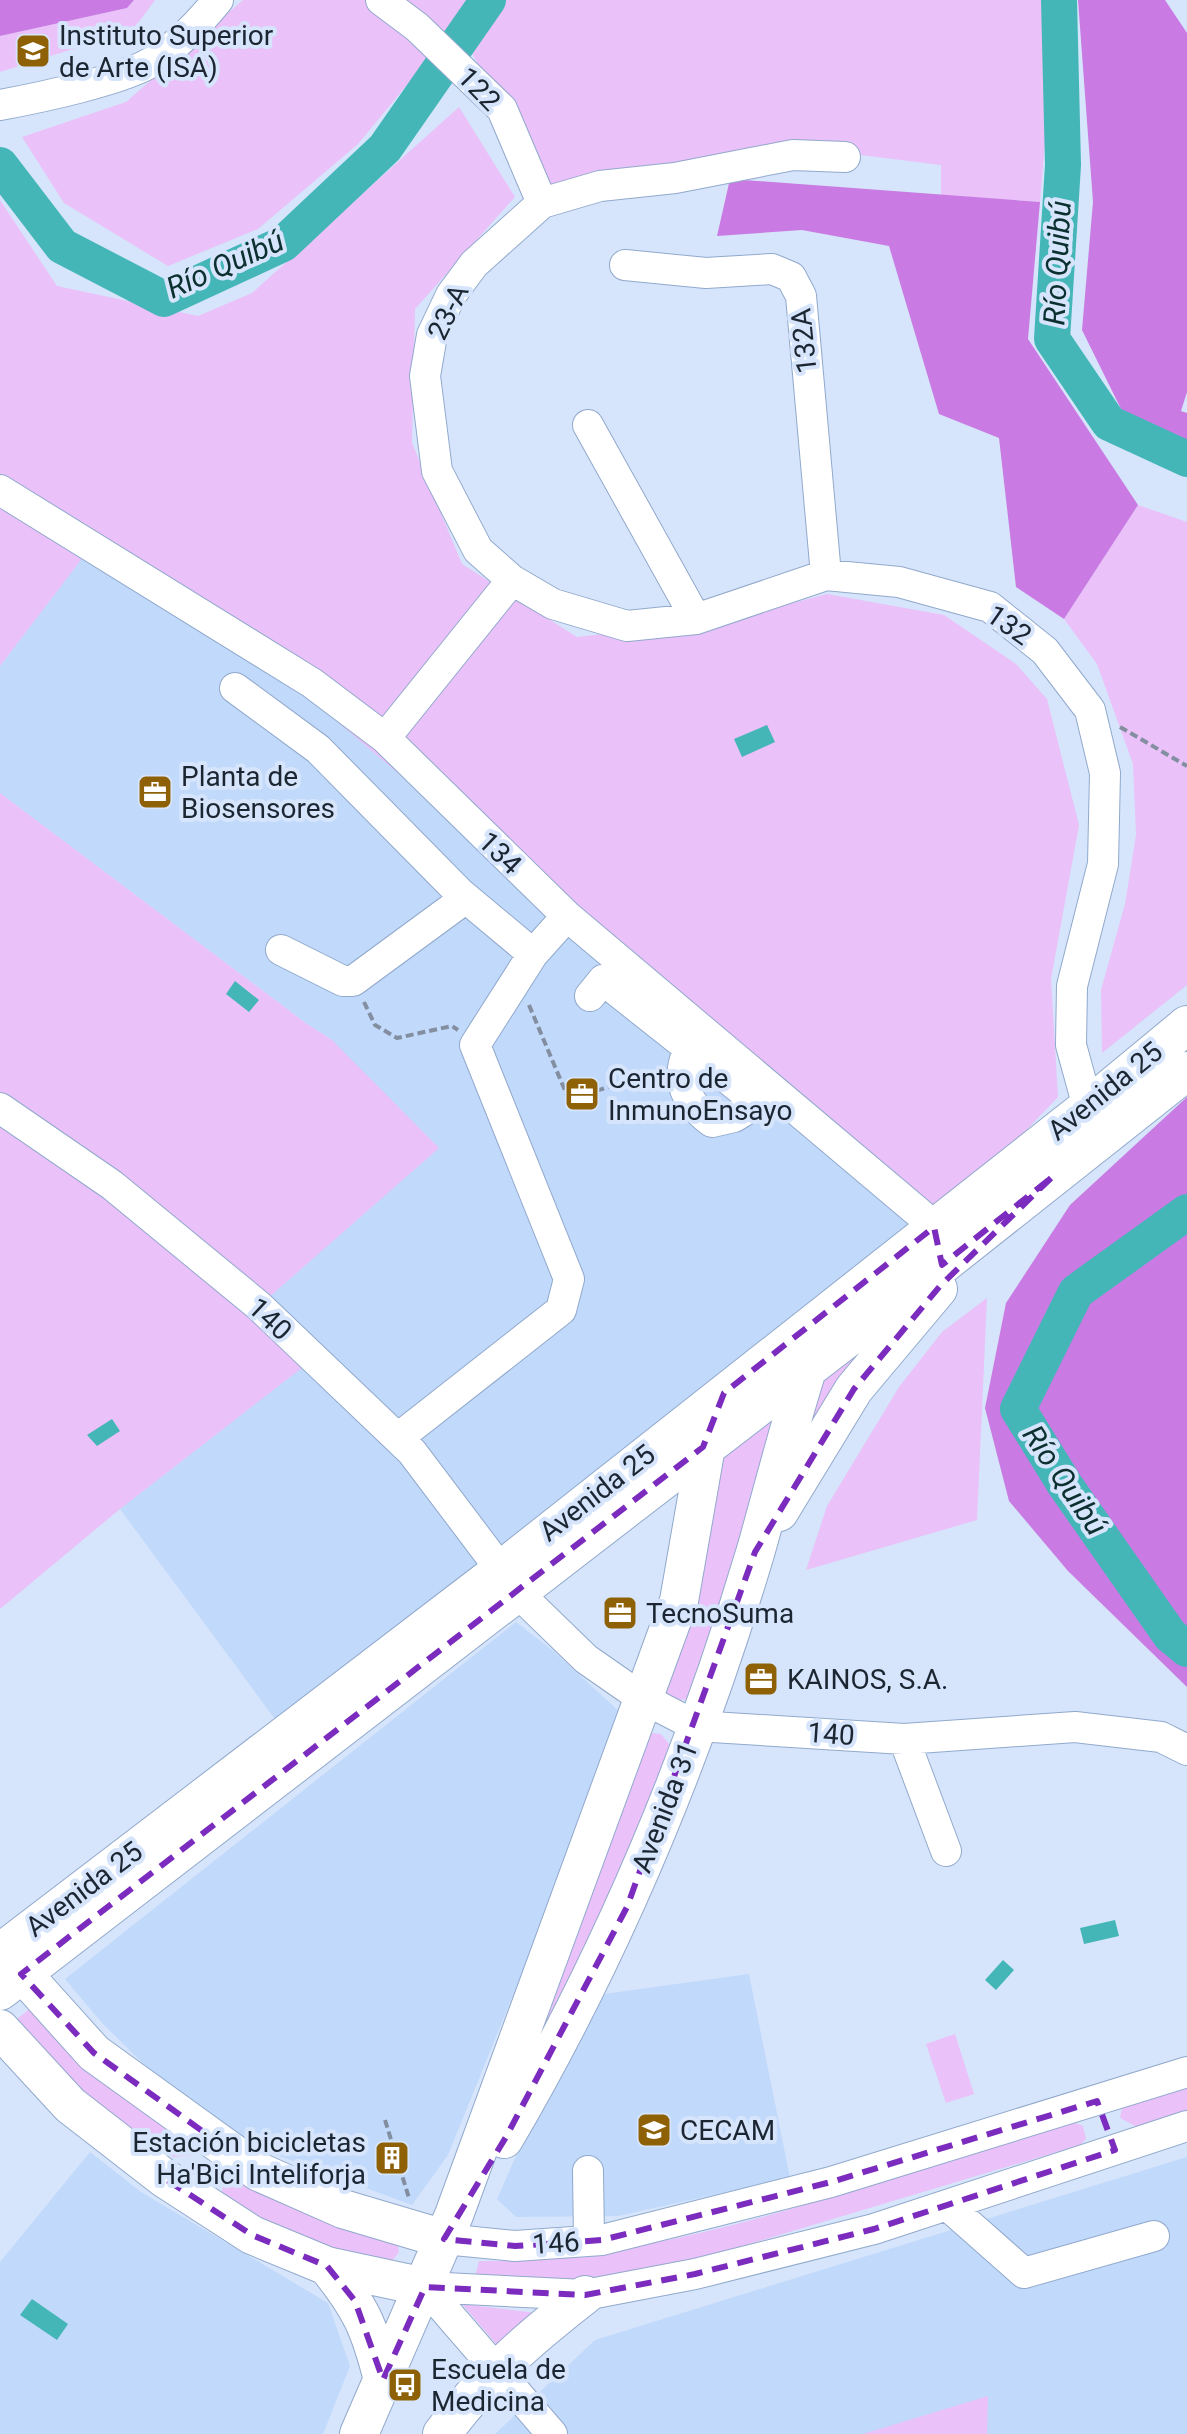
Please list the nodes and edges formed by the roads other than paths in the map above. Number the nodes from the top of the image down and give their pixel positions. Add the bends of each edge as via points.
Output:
1 (218, 0) edge
2 (381, 0) edge
3 (1, 105) edge
4 (845, 157) dead end
5 (542, 203) junction
6 (625, 265) dead end
7 (588, 425) dead end
8 (0, 490) edge
9 (826, 575) junction
10 (512, 580) junction
11 (696, 619) junction
12 (235, 688) dead end
13 (385, 738) junction
14 (466, 898) junction
15 (567, 916) junction
16 (281, 950) dead end
17 (525, 965) junction
18 (590, 996) dead end
19 (1187, 1025) edge
20 (695, 1040) junction
21 (1187, 1071) edge
22 (1088, 1107) junction
23 (0, 1108) edge
24 (1051, 1178) junction
25 (934, 1227) junction
26 (932, 1273) junction
27 (807, 1370) junction
28 (724, 1393) junction
29 (398, 1438) junction
30 (703, 1447) junction
31 (755, 1552) junction
32 (509, 1581) junction
33 (642, 1698) junction
34 (696, 1726) junction
35 (904, 1739) junction
36 (1187, 1750) edge
37 (946, 1851) dead end
38 (5, 1963) edge
39 (0, 2029) edge
40 (1187, 2072) edge
41 (1097, 2101) junction
42 (1187, 2126) edge
43 (205, 2133) junction
44 (1115, 2150) junction
45 (588, 2171) dead end
46 (164, 2178) junction
47 (947, 2205) junction
48 (439, 2228) junction
49 (1154, 2236) dead end
50 (589, 2240) junction
51 (327, 2266) junction
52 (425, 2287) junction
53 (585, 2295) junction
54 (497, 2368) junction
55 (383, 2380) junction
56 (359, 2434) edge
57 (442, 2434) edge
58 (552, 2434) edge

1 - 3 street via 153,62
2 - 5 street, 122 via 417,27 502,109
4 - 5 street, 23-A via 793,155 600,186
5 - 10 street, 23-A via 474,264 451,295 432,335 425,376 437,471 478,550
6 - 9 street, 132A via 706,273 772,269 791,277 801,296
7 - 11 street
8 - 13 street, 134 via 312,683
9 - 11 street, 132
9 - 22 street, 132 via 899,582 990,607 1045,651 1090,710 1105,773 1103,864 1072,986 1071,1045
10 - 11 street, 132 via 553,604 627,626
10 - 13 street
12 - 14 street via 318,749
13 - 15 street, 134
14 - 16 street via 353,981
14 - 17 street
15 - 17 street
15 - 20 street, 134
17 - 29 street via 475,1045 569,1279 561,1310
18 - 20 street via 603,980
19 - 22 main road, Avenida 25
20 - 25 street, 134
21 - 24 main road, Avenida 25
22 - 25 main road, Avenida 25
23 - 29 street, 140 via 112,1185 259,1306
24 - 26 main road, Avenida 25
24 - 31 main road via 940,1286 854,1389
25 - 26 street via 939,1250
25 - 28 main road, Avenida 25
26 - 27 main road, Avenida 25
27 - 30 main road, Avenida 25
27 - 31 main road, Avenida 31
28 - 30 main road, Avenida 31
28 - 32 main road, Avenida 25
29 - 32 street, 140
30 - 32 main road, Avenida 25
30 - 33 main road, Avenida 31 via 679,1601
31 - 34 main road, Avenida 31
32 - 33 street, 140 via 586,1659
32 - 38 main road, Avenida 25
33 - 34 street, 140
33 - 48 main road, Avenida 31
34 - 35 street, 140
34 - 48 main road, Avenida 31 via 627,1907 506,2137
35 - 36 street, 140 via 1075,1727 1161,1737
35 - 37 street
38 - 43 main road, 146 via 94,2053
39 - 46 main road, 146 via 70,2105
40 - 41 street, 146
41 - 44 street
41 - 50 street, 146 via 831,2182
42 - 44 street, 146
43 - 46 main road via 212,2153 208,2163 190,2177
43 - 48 main road, 146 via 259,2172 343,2209
44 - 47 street, 146
45 - 50 street
46 - 51 main road, 146 via 252,2235
47 - 49 street via 1024,2273
47 - 53 street, 146 via 695,2274
48 - 50 street, 146 via 515,2246
48 - 52 main road, Avenida 31
51 - 52 main road, 146
51 - 55 main road via 371,2332
52 - 53 street, 146
52 - 54 street
52 - 55 main road, Avenida 31
53 - 54 main road
54 - 57 main road
54 - 58 street
55 - 56 main road, Avenida 31

